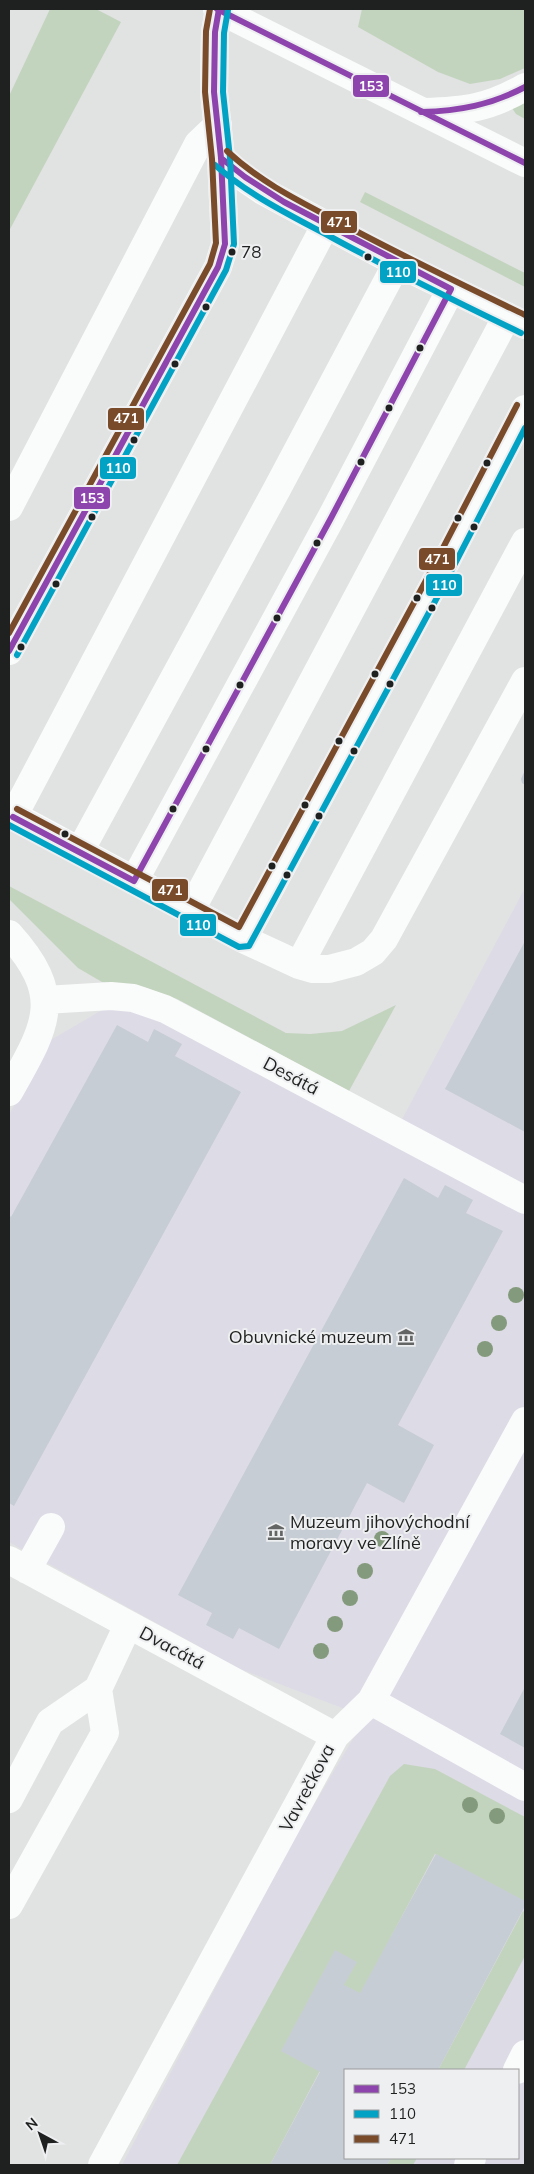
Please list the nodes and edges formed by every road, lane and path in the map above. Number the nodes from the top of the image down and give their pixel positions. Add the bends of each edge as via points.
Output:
1 (218, 9) edge
2 (525, 87) edge
3 (421, 112) junction
4 (218, 125) junction
5 (221, 158) junction
6 (525, 163) edge
7 (326, 224) junction
8 (398, 263) junction
9 (451, 289) junction
10 (516, 321) edge
11 (525, 409) edge
12 (9, 507) edge
13 (525, 542) edge
14 (11, 637) edge
15 (525, 681) edge
16 (11, 815) edge
17 (80, 851) junction
18 (134, 881) junction
19 (191, 910) junction
20 (9, 934) edge
21 (243, 939) junction
22 (299, 965) junction
23 (45, 1000) junction
24 (9, 1092) edge
25 (525, 1200) edge
26 (525, 1421) edge
27 (51, 1527) dead end
28 (18, 1565) edge
29 (128, 1625) junction
30 (98, 1688) junction
31 (371, 1701) junction
32 (334, 1736) junction
33 (525, 1787) edge
34 (9, 1799) edge
35 (9, 1905) edge
36 (525, 2054) edge
37 (518, 2069) edge
38 (102, 2165) edge

1 - 3 street
1 - 4 street via 214,92
2 - 3 street via 482,107
3 - 6 street
4 - 5 street
4 - 12 street via 198,144
5 - 7 street via 263,191
5 - 14 street via 225,244 218,267
7 - 8 street
7 - 16 street
8 - 9 street
8 - 17 street
9 - 10 street
9 - 18 street
10 - 19 street
11 - 21 street
13 - 22 street
15 - 22 street via 384,939 373,952 356,962 329,969
16 - 17 street
17 - 18 street
18 - 19 street
19 - 21 street
20 - 23 street via 37,970
21 - 22 street
23 - 24 street via 43,1024
23 - 25 street, Desátá via 111,996 133,998 165,1009
26 - 31 street, Vavrečkova
27 - 28 street
28 - 29 street, Dvacátá
29 - 30 street
29 - 32 street, Dvacátá
30 - 34 street via 50,1722
30 - 35 street via 105,1733
31 - 32 street, Vavrečkova
31 - 33 street
32 - 38 street, Vavrečkova
36 - 37 street

